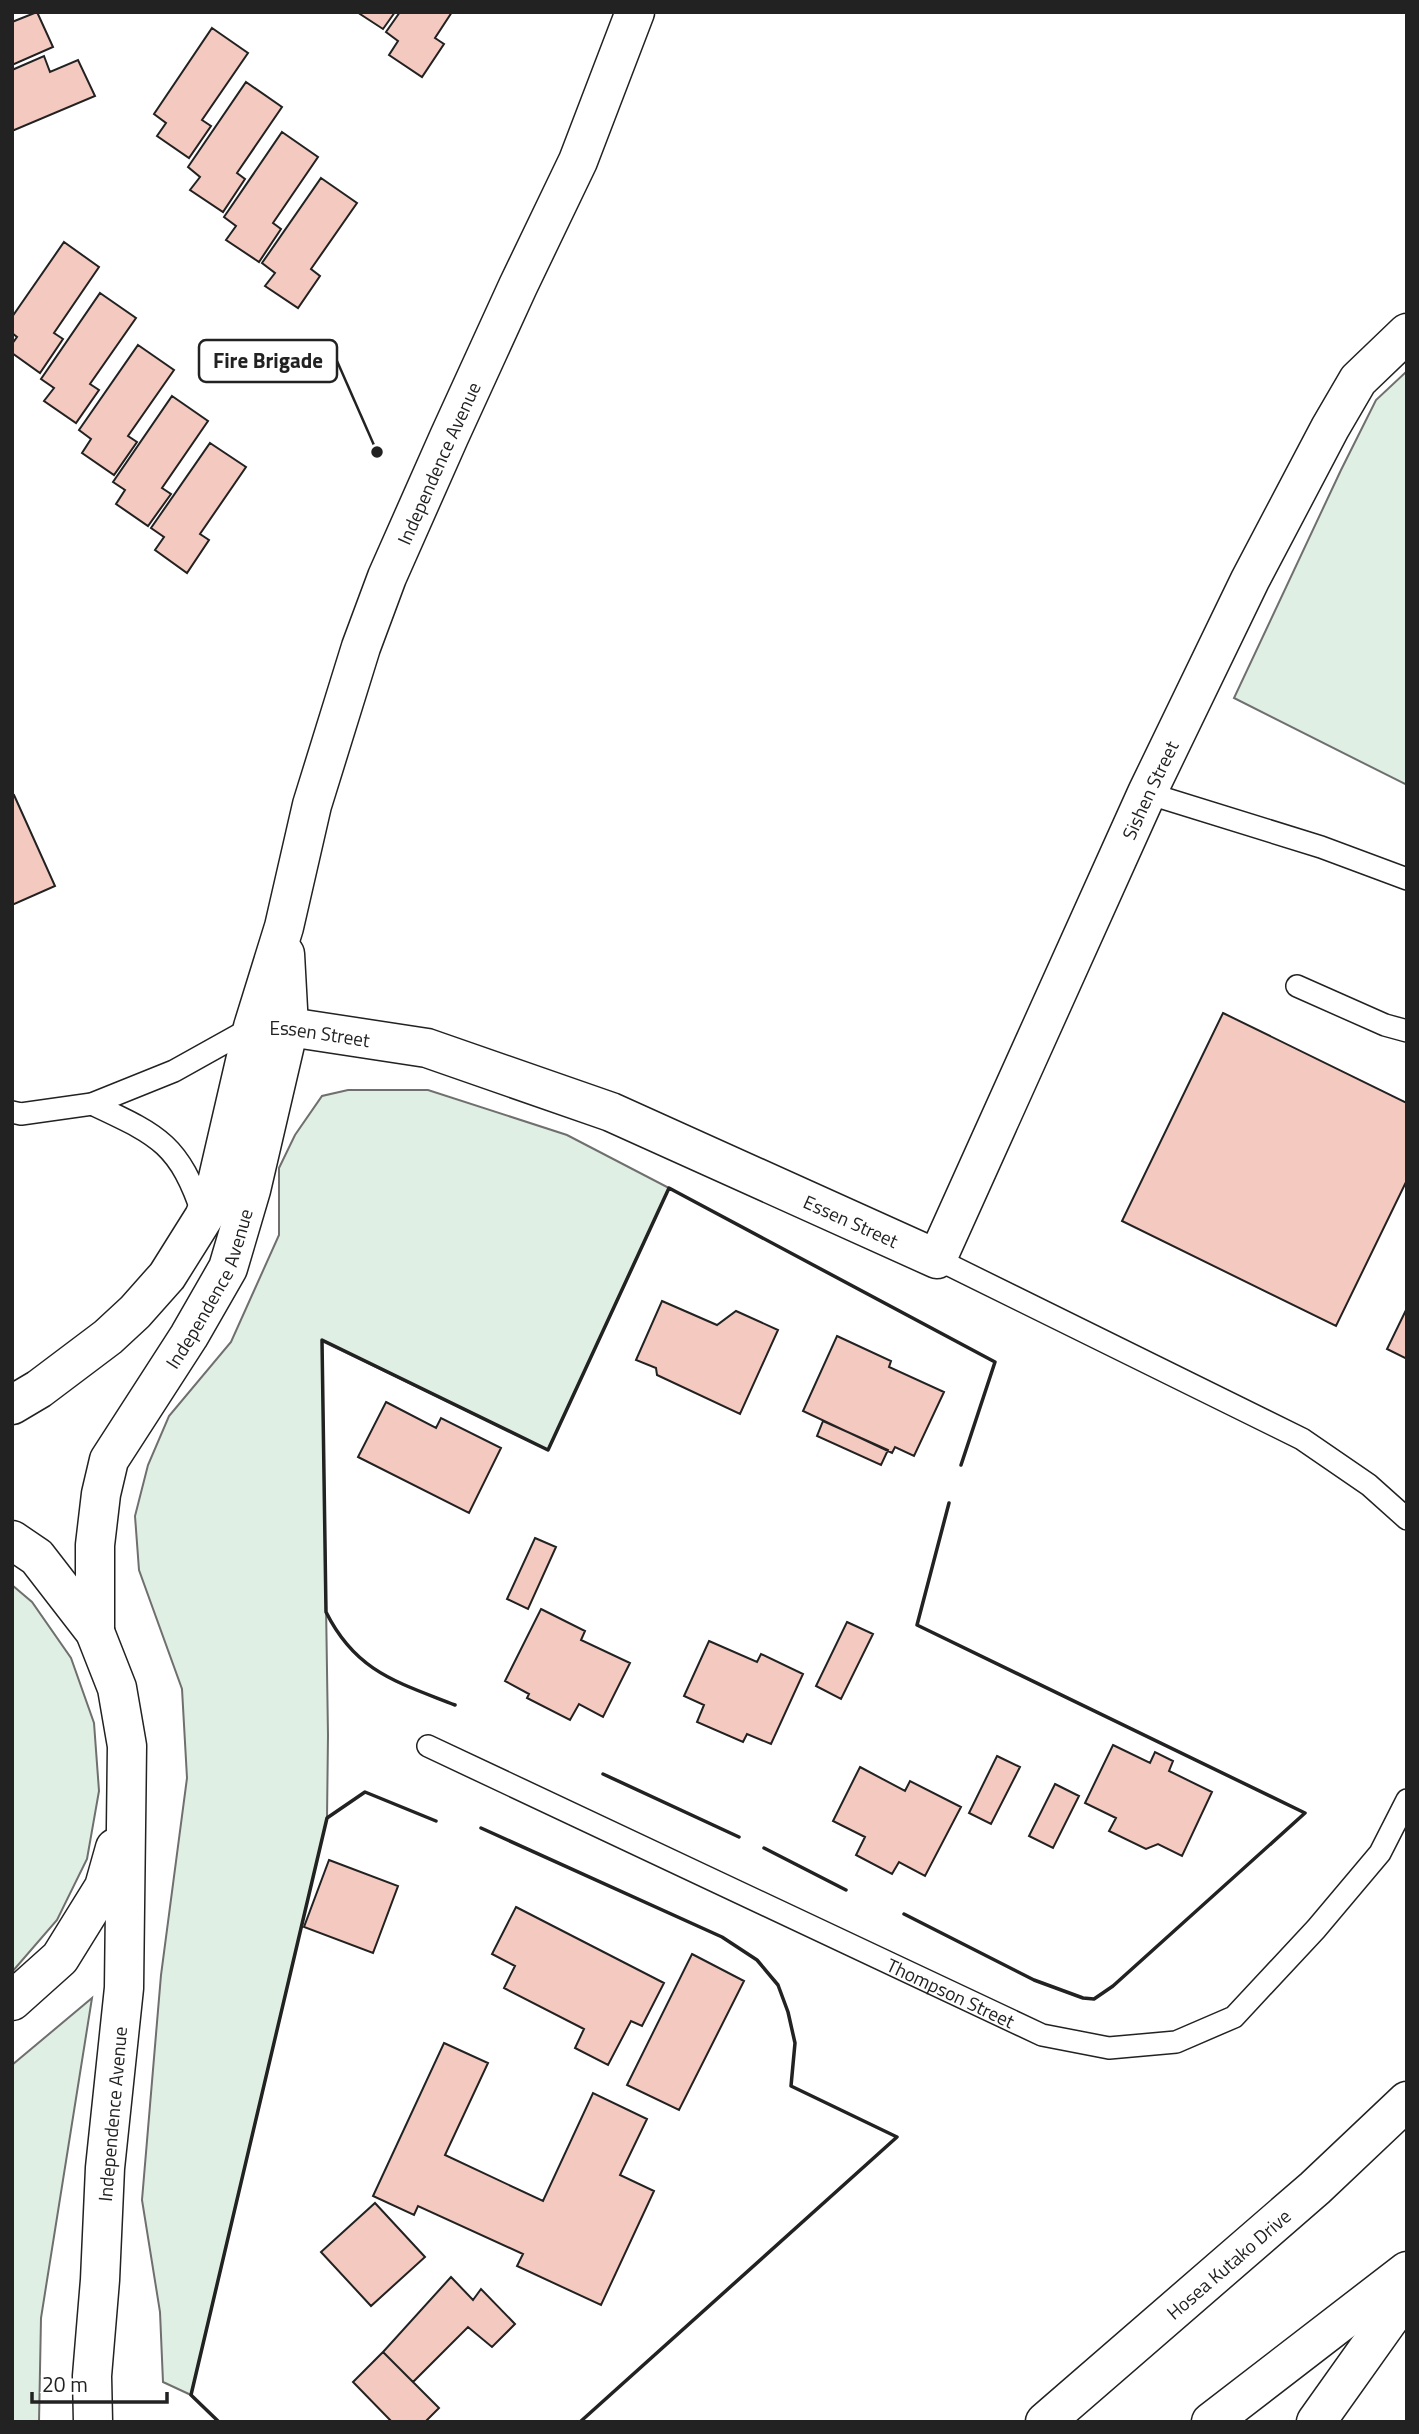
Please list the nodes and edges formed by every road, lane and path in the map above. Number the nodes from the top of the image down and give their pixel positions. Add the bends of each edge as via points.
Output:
1 (635, 12) edge
2 (1402, 337) edge
3 (1147, 793) junction
4 (1407, 879) edge
5 (1297, 986) dead end
6 (271, 1027) junction
7 (1407, 1031) edge
8 (92, 1104) junction
9 (12, 1112) edge
10 (204, 1217) junction
11 (937, 1259) junction
12 (12, 1405) edge
13 (1407, 1518) edge
14 (12, 1540) edge
15 (95, 1632) junction
16 (428, 1746) dead end
17 (1407, 1800) edge
18 (126, 1806) junction
19 (12, 2001) edge
20 (1407, 2101) edge
21 (1407, 2272) edge
22 (1407, 2294) edge
23 (92, 2376) junction
24 (93, 2422) edge
25 (110, 2422) edge
26 (1045, 2422) edge
27 (1211, 2422) edge
28 (1316, 2422) edge

1 - 6 main road, Independence Avenue via 578,161 387,577 312,805 284,927
2 - 3 main road, Sishen Street via 1358,380 1329,428
3 - 4 lane
3 - 11 main road, Sishen Street
5 - 7 lane
6 - 8 lane
6 - 10 main road, Independence Avenue
6 - 11 main road, Essen Street via 427,1048 598,1108
6 - 15 main road, Independence Avenue via 251,1190 228,1268 109,1460 95,1545
8 - 9 lane
8 - 10 lane via 163,1143 192,1182
10 - 12 main road, Independence Avenue via 167,1276 135,1312 108,1337
11 - 13 lane, Essen Street via 1302,1439
14 - 15 main road, Independence Avenue via 37,1557
15 - 18 main road, Independence Avenue via 117,1688 127,1746
16 - 17 lane, Thompson Street via 1042,2035 1109,2048 1177,2042 1234,2017 1380,1853
18 - 19 main road, Independence Avenue via 104,1887 60,1958
18 - 23 main road, Independence Avenue via 124,1988 105,2168
20 - 26 main road, Hosea Kutako Drive via 1315,2188
21 - 27 main road
22 - 28 main road
23 - 24 main road, Independence Avenue
23 - 25 main road

